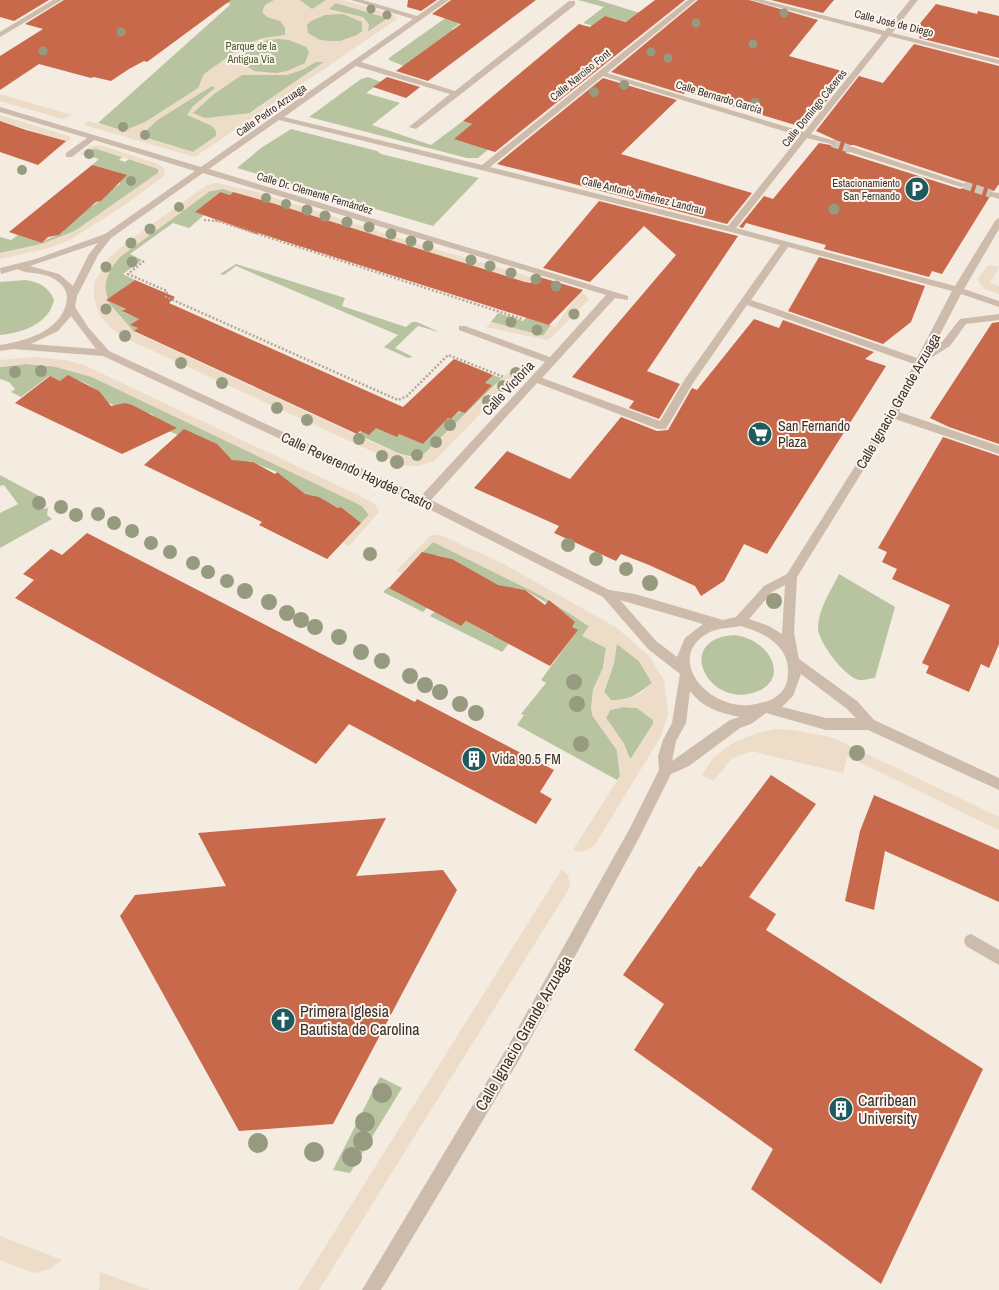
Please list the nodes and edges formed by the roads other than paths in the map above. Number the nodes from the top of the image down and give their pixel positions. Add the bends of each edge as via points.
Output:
1 (58, 0) edge
2 (356, 0) edge
3 (445, 0) edge
4 (692, 0) edge
5 (755, 0) edge
6 (914, 0) edge
7 (572, 3) dead end
8 (419, 19) junction
9 (887, 33) junction
10 (0, 35) edge
11 (356, 62) junction
12 (999, 62) edge
13 (600, 73) junction
14 (454, 93) junction
15 (0, 109) edge
16 (279, 118) junction
17 (413, 127) dead end
18 (806, 135) junction
19 (93, 137) junction
20 (832, 143) tunnel mouth
21 (850, 149) tunnel mouth
22 (69, 155) dead end
23 (482, 169) junction
24 (203, 171) junction
25 (964, 185) tunnel mouth
26 (999, 221) edge
27 (730, 229) junction
28 (108, 236) junction
29 (786, 244) junction
30 (0, 272) edge
31 (958, 290) junction
32 (73, 294) junction
33 (613, 294) junction
34 (625, 298) dead end
35 (747, 302) junction
36 (999, 304) edge
37 (71, 309) junction
38 (999, 318) edge
39 (462, 328) dead end
40 (13, 346) junction
41 (0, 348) edge
42 (105, 353) junction
43 (923, 360) junction
44 (552, 361) junction
45 (535, 379) junction
46 (893, 414) junction
47 (999, 450) edge
48 (423, 501) junction
49 (791, 577) junction
50 (607, 594) junction
51 (740, 621) junction
52 (719, 622) junction
53 (793, 658) junction
54 (685, 673) junction
55 (764, 710) junction
56 (868, 724) junction
57 (666, 770) junction
58 (999, 784) edge
59 (971, 941) dead end
60 (999, 958) edge
61 (371, 1290) edge

1 - 10 street
2 - 8 street
3 - 8 street, Calle Pedro Arzuaga
4 - 13 street, Calle Narciso Font
5 - 9 street, Calle José de Diego
6 - 9 street, Calle Domingo Cáceres
7 - 14 street
8 - 11 street, Calle Pedro Arzuaga
9 - 12 street, Calle José de Diego
9 - 18 street, Calle Domingo Cáceres
11 - 14 street
11 - 16 street, Calle Pedro Arzuaga
13 - 18 street, Calle Bernardo García
13 - 23 street, Calle Narciso Font
14 - 17 street
15 - 19 street, Calle Dr. Clemente Fernández
16 - 23 street, Calle Antonio Jiménez Landrau
16 - 24 street, Calle Pedro Arzuaga
18 - 20 street, Calle Bernardo García
18 - 27 street, Calle Domingo Cáceres
19 - 22 street
19 - 24 street, Calle Dr. Clemente Fernández
21 - 25 street
23 - 27 street, Calle Antonio Jiménez Landrau
24 - 28 street, Calle Pedro Arzuaga
24 - 33 street, Calle Dr. Clemente Fernández
26 - 31 street, Calle Ignacio Grande Arzuaga
27 - 29 street, Calle Antonio Jiménez Landrau
28 - 30 street, Calle Pedro Arzuaga
28 - 32 street, Calle Pedro Arzuaga via 94,254
29 - 31 street, Calle Antonio Jiménez Landrau
29 - 35 street
30 - 32 street via 26,269 48,272 65,281
31 - 36 street, Calle Antonio Jiménez Landrau
31 - 43 street, Calle Ignacio Grande Arzuaga
32 - 37 street
33 - 34 street, Calle Dr. Clemente Fernández
33 - 44 street, Calle Victoria
35 - 43 street
35 - 45 street via 689,381 662,426
37 - 40 street via 50,332
37 - 42 street, Calle Reverendo Haydée Castro
38 - 43 street via 963,320 946,344
39 - 44 street
40 - 41 street
40 - 42 street, Calle Reverendo Haydée Castro
42 - 48 street, Calle Reverendo Haydée Castro
43 - 46 street, Calle Ignacio Grande Arzuaga
44 - 45 street, Calle Victoria
45 - 48 street, Calle Victoria
46 - 47 street
46 - 49 street, Calle Ignacio Grande Arzuaga
48 - 50 street, Calle Reverendo Haydée Castro
49 - 51 street, Calle Ignacio Grande Arzuaga via 768,590
49 - 53 street via 792,604 788,628
50 - 52 street, Calle Reverendo Haydée Castro via 625,595 690,617
50 - 54 street, Calle Reverendo Haydée Castro via 652,645
51 - 52 street
51 - 53 street via 761,627 779,638
52 - 54 street via 700,630 688,642 682,659
53 - 55 street via 796,671 792,688 780,703
53 - 56 street via 852,705
54 - 55 street via 698,693 716,706 738,712
54 - 57 street, Calle Ignacio Grande Arzuaga via 679,723 665,756
55 - 56 street via 826,724
55 - 57 street via 735,724 691,758
56 - 58 street
57 - 61 street, Calle Ignacio Grande Arzuaga via 636,832 513,1054
59 - 60 street

